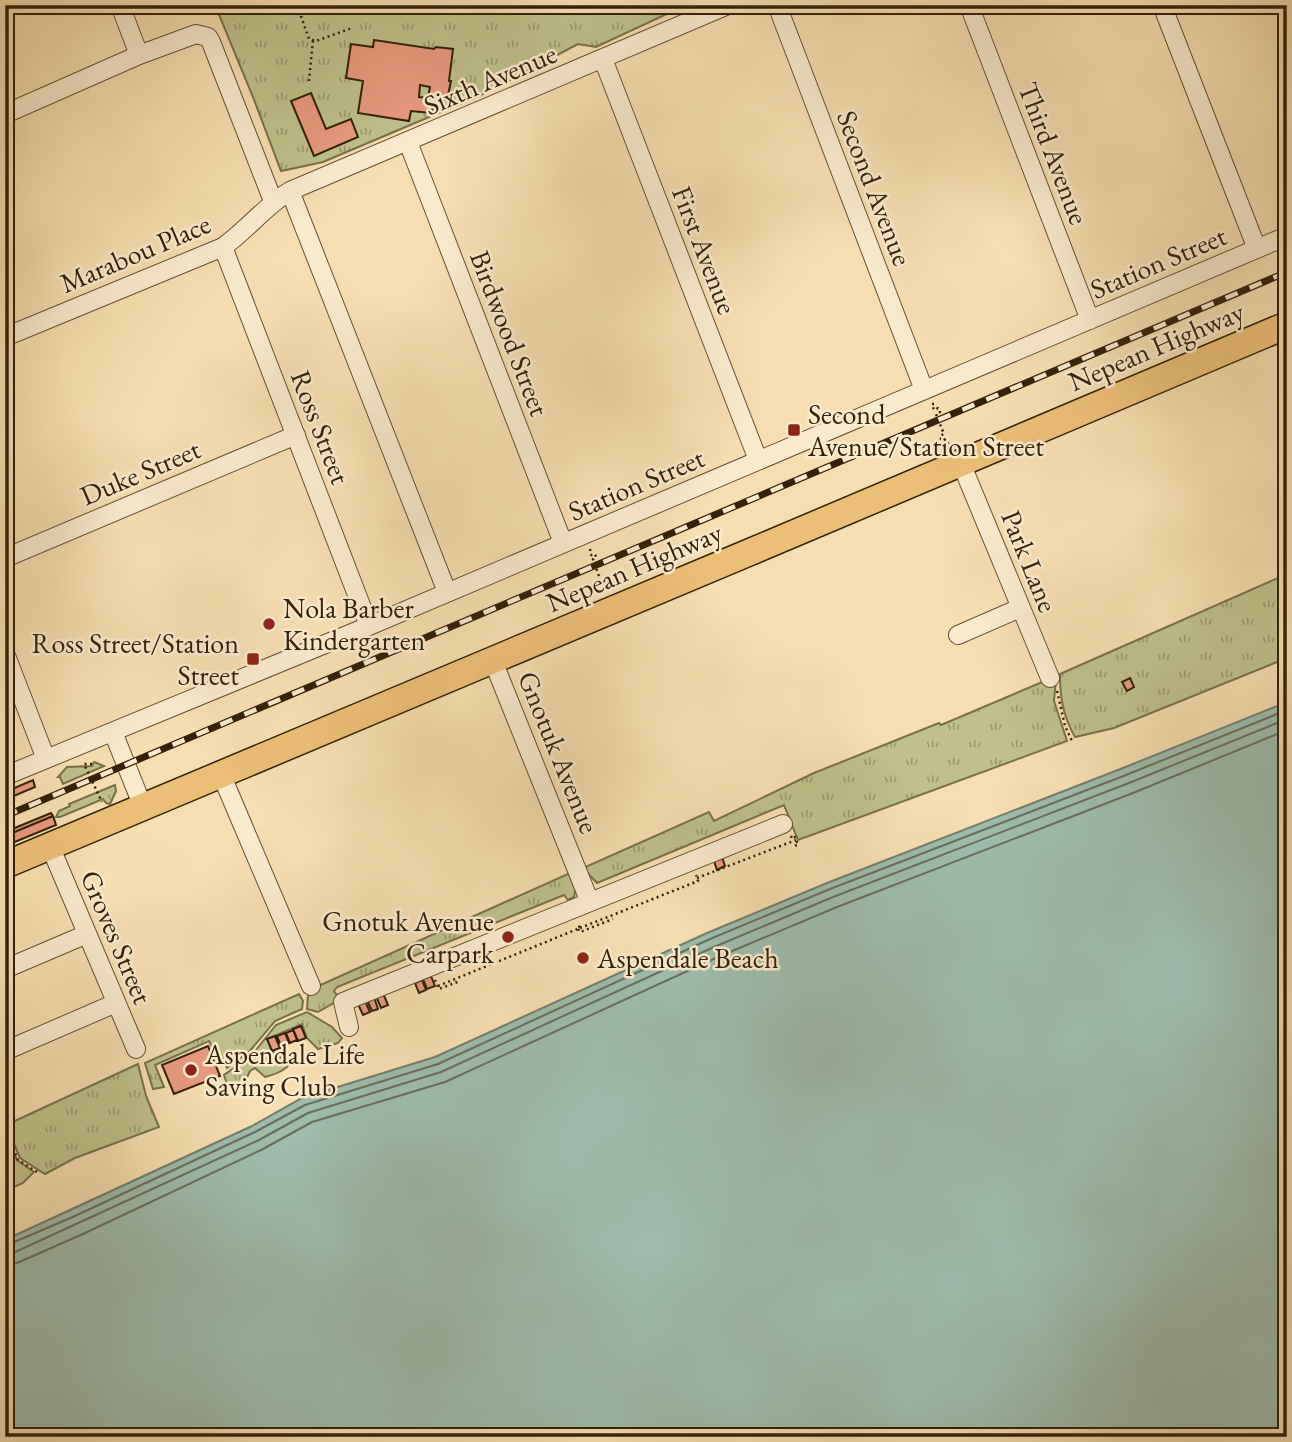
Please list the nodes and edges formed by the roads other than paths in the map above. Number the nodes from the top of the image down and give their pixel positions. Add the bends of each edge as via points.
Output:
1 (120, 5) edge
2 (728, 5) edge
3 (776, 5) edge
4 (969, 5) edge
5 (1162, 5) edge
6 (139, 55) junction
7 (603, 59) junction
8 (5, 114) edge
9 (408, 142) junction
10 (290, 191) junction
11 (273, 201) junction
12 (1287, 236) edge
13 (223, 247) junction
14 (1257, 249) junction
15 (1090, 320) junction
16 (1287, 325) edge
17 (5, 337) edge
18 (932, 386) junction
19 (296, 435) junction
20 (956, 456) junction
21 (758, 460) junction
22 (563, 543) junction
23 (5, 558) edge
24 (447, 592) junction
25 (1020, 608) junction
26 (369, 626) junction
27 (958, 635) dead end
28 (493, 661) junction
29 (7, 662) edge
30 (1051, 678) road end
31 (113, 732) junction
32 (46, 759) junction
33 (221, 774) junction
34 (5, 776) edge
35 (143, 807) junction
36 (783, 824) dead end
37 (50, 846) junction
38 (5, 864) edge
39 (589, 900) junction
40 (87, 934) junction
41 (5, 969) edge
42 (311, 986) dead end
43 (116, 1003) junction
44 (349, 1027) dead end
45 (136, 1049) dead end
46 (5, 1051) edge

1 - 6 street
2 - 7 street, Sixth Avenue
3 - 18 street, Second Avenue
4 - 15 street, Third Avenue
5 - 14 street
6 - 8 street
6 - 11 street via 196,34 208,37
7 - 9 street, Sixth Avenue
7 - 21 street, First Avenue
9 - 10 street, Sixth Avenue
9 - 22 street, Birdwood Street
10 - 11 street, Sixth Avenue
10 - 24 street
11 - 13 street, Marabou Place
12 - 14 street, Station Street
13 - 17 street, Marabou Place
13 - 19 street, Ross Street
14 - 15 street, Station Street
15 - 18 street, Station Street
16 - 20 highway, Nepean Highway
18 - 21 street, Station Street
19 - 23 street, Duke Street
19 - 26 street, Ross Street
20 - 25 street, Park Lane
20 - 28 highway, Nepean Highway
21 - 22 street, Station Street
22 - 24 street, Station Street
24 - 26 street, Station Street
25 - 27 street
25 - 30 street, Park Lane
26 - 31 street, Station Street
28 - 33 highway, Nepean Highway
28 - 39 street, Gnotuk Avenue
29 - 32 street
31 - 32 street, Station Street
31 - 35 street
32 - 34 street, Station Street
33 - 35 highway, Nepean Highway
33 - 42 street
35 - 37 highway, Nepean Highway
36 - 39 street via 693,870
37 - 38 highway, Nepean Highway
37 - 40 street, Groves Street
39 - 44 street via 343,1002
40 - 41 street
40 - 43 street, Groves Street
43 - 45 street, Groves Street
43 - 46 street

